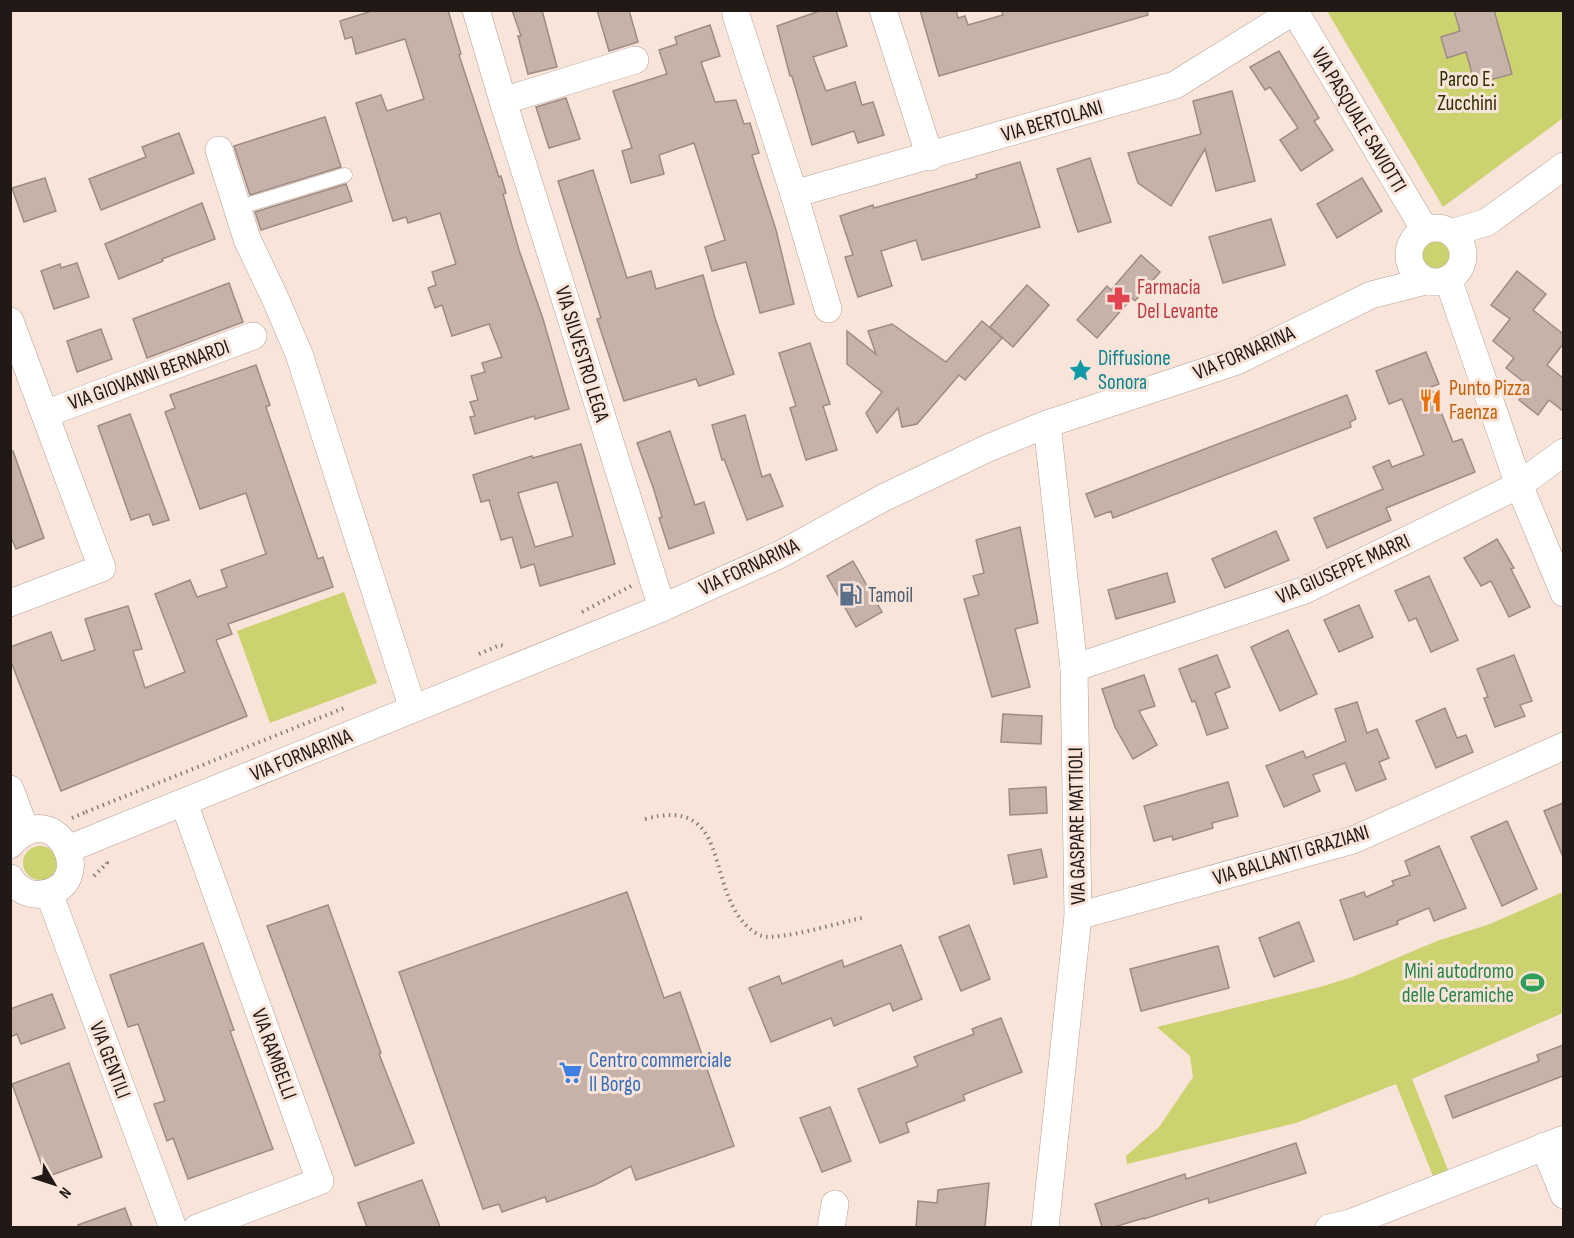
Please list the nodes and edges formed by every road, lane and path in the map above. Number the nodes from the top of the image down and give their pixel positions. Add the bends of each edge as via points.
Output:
1 (476, 10) edge
2 (883, 10) edge
3 (1294, 11) edge
4 (736, 15) dead end
5 (635, 60) dead end
6 (502, 101) junction
7 (219, 150) dead end
8 (930, 157) junction
9 (1563, 166) edge
10 (345, 175) dead end
11 (794, 194) junction
12 (237, 208) junction
13 (1425, 230) junction
14 (1457, 242) junction
15 (1408, 257) junction
16 (1437, 280) junction
17 (1371, 295) junction
18 (828, 309) dead end
19 (10, 321) edge
20 (253, 336) dead end
21 (45, 414) junction
22 (1047, 424) junction
23 (1563, 452) edge
24 (1519, 485) junction
25 (1563, 593) edge
26 (10, 603) edge
27 (662, 608) junction
28 (1074, 668) junction
29 (350, 706) dead end
30 (413, 709) junction
31 (1563, 746) edge
32 (10, 789) edge
33 (184, 803) junction
34 (86, 812) dead end
35 (645, 819) dead end
36 (18, 839) edge
37 (68, 849) junction
38 (10, 878) edge
39 (49, 893) junction
40 (1078, 916) junction
41 (862, 918) dead end
42 (1554, 1143) edge
43 (1563, 1195) edge
44 (173, 1227) edge
45 (197, 1227) edge
46 (1045, 1227) edge
47 (1329, 1227) edge

1 - 6 street, VIA SILVESTRO LEGA
2 - 8 street
3 - 8 street, VIA BERTOLANI via 1174,85
3 - 13 street, VIA PASQUALE SAVIOTTI
4 - 11 street
5 - 6 street
6 - 27 street, VIA SILVESTRO LEGA
7 - 12 street
8 - 11 street, VIA BERTOLANI
9 - 14 street
10 - 12 lane
11 - 18 street
12 - 30 street via 299,354
13 - 14 street via 1439,228
13 - 15 street via 1412,241
14 - 16 street via 1460,267 1455,274
15 - 16 street via 1414,272
15 - 17 street
16 - 17 street, VIA FORNARINA
16 - 24 street
17 - 22 street, VIA FORNARINA via 1237,361
19 - 21 street, VIA GIOVANNI BERNARDI
20 - 21 street, VIA GIOVANNI BERNARDI
21 - 26 street, VIA GIOVANNI BERNARDI via 102,568
22 - 27 street, VIA FORNARINA via 893,493 782,554
22 - 28 street, VIA GASPARE MATTIOLI
23 - 24 street, VIA GIUSEPPE MARRI
24 - 25 street
24 - 28 street, VIA GIUSEPPE MARRI via 1305,590
27 - 30 street, VIA FORNARINA
28 - 40 street, VIA GASPARE MATTIOLI
29 - 34 path
30 - 33 street, VIA FORNARINA
31 - 40 street, VIA BALLANTI GRAZIANI via 1353,840
32 - 36 street
33 - 37 street, VIA FORNARINA
33 - 45 street, VIA RAMBELLI via 320,1181
35 - 41 path via 673,814 700,825 710,838 731,906 761,936 777,937
36 - 37 street via 36,830 46,830 63,840
37 - 39 street via 71,859 66,880
38 - 39 street via 21,890
39 - 44 street, VIA GENTILI
40 - 46 street, VIA GASPARE MATTIOLI
42 - 43 street
42 - 47 street

